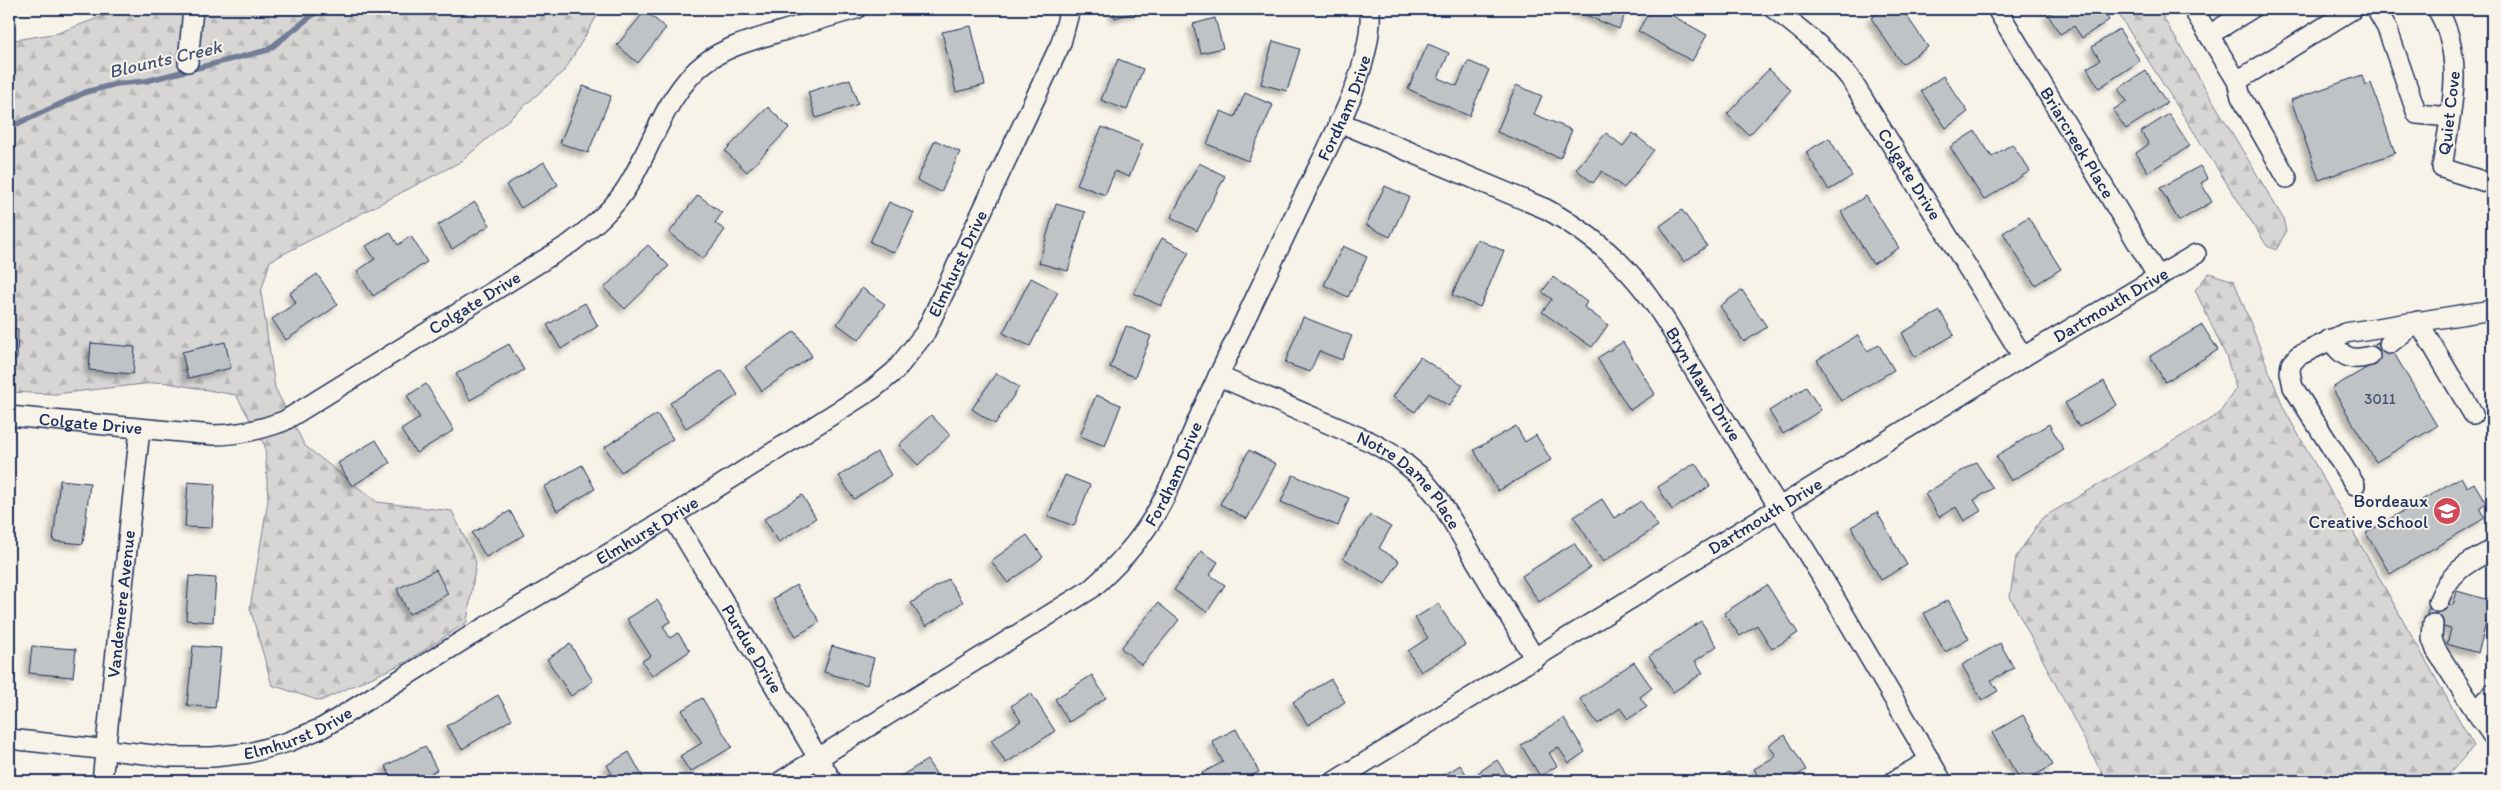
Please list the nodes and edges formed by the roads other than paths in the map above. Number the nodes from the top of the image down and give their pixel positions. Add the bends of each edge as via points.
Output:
1 (193, 9) edge
2 (856, 9) edge
3 (1070, 9) edge
4 (1370, 9) edge
5 (1774, 9) edge
6 (1997, 9) edge
7 (2192, 9) edge
8 (2251, 9) edge
9 (2353, 9) edge
10 (2376, 9) edge
11 (2437, 9) edge
12 (2209, 35) junction
13 (188, 62) dead end
14 (2237, 80) junction
15 (2450, 117) junction
16 (1339, 122) junction
17 (2287, 178) dead end
18 (2492, 184) edge
19 (2196, 254) dead end
20 (2158, 277) junction
21 (2492, 310) edge
22 (2418, 321) junction
23 (2330, 339) junction
24 (2389, 344) dead end
25 (2370, 356) dead end
26 (2023, 357) junction
27 (1218, 376) junction
28 (2473, 414) dead end
29 (9, 416) edge
30 (140, 429) junction
31 (2355, 485) dead end
32 (1780, 508) junction
33 (672, 516) junction
34 (2492, 550) edge
35 (2438, 602) dead end
36 (2433, 624) dead end
37 (1535, 659) junction
38 (2492, 694) edge
39 (2476, 712) junction
40 (2492, 734) edge
41 (9, 739) edge
42 (105, 749) junction
43 (818, 758) junction
44 (1930, 760) junction
45 (102, 781) edge
46 (781, 781) edge
47 (832, 781) edge
48 (1335, 781) edge
49 (1894, 781) edge
50 (1942, 781) edge

1 - 13 street
2 - 30 street, Colgate Drive via 737,45 705,62 675,95 628,186 590,228 295,416 261,430 237,434
3 - 33 street, Elmhurst Drive via 1061,43 926,333 912,353 873,389
4 - 16 street, Fordham Drive via 1364,62
5 - 26 street, Colgate Drive via 1813,40 1850,78
6 - 20 street, Briarcreek Place
7 - 12 street
8 - 12 street
9 - 14 street
10 - 15 street via 2387,28 2417,114
11 - 15 street, Quiet Cove via 2452,40 2455,60
12 - 14 street
14 - 17 street via 2241,97
15 - 18 street, Quiet Cove via 2442,168
16 - 27 street, Fordham Drive
16 - 32 street, Bryn Mawr Drive via 1546,209 1571,222 1600,244 1638,281 1670,324 1688,360
19 - 20 street, Dartmouth Drive
20 - 26 street, Dartmouth Drive
21 - 22 street
22 - 23 street via 2345,333
22 - 24 street
22 - 28 street
23 - 25 street via 2348,359
23 - 31 street via 2298,356 2291,364 2291,380
26 - 32 street, Dartmouth Drive
27 - 37 street, Notre Dame Place via 1371,442 1396,456 1421,477 1439,499
27 - 43 street, Fordham Drive via 1155,516 1116,568 1091,588
29 - 30 street, Colgate Drive
30 - 42 street, Vandemere Avenue
32 - 37 street, Dartmouth Drive
32 - 44 street, Bryn Mawr Drive
33 - 42 street, Elmhurst Drive via 322,728 288,742 249,753 213,757 172,757
33 - 43 street, Purdue Drive
34 - 35 street via 2457,570
36 - 39 street via 2432,639 2436,650
37 - 48 street, Dartmouth Drive
38 - 39 street
39 - 40 street
41 - 42 street, Elmhurst Drive
42 - 45 street, Vandemere Avenue
43 - 46 street, Fordham Drive
43 - 47 street, Purdue Drive
44 - 49 street
44 - 50 street, Bryn Mawr Drive

